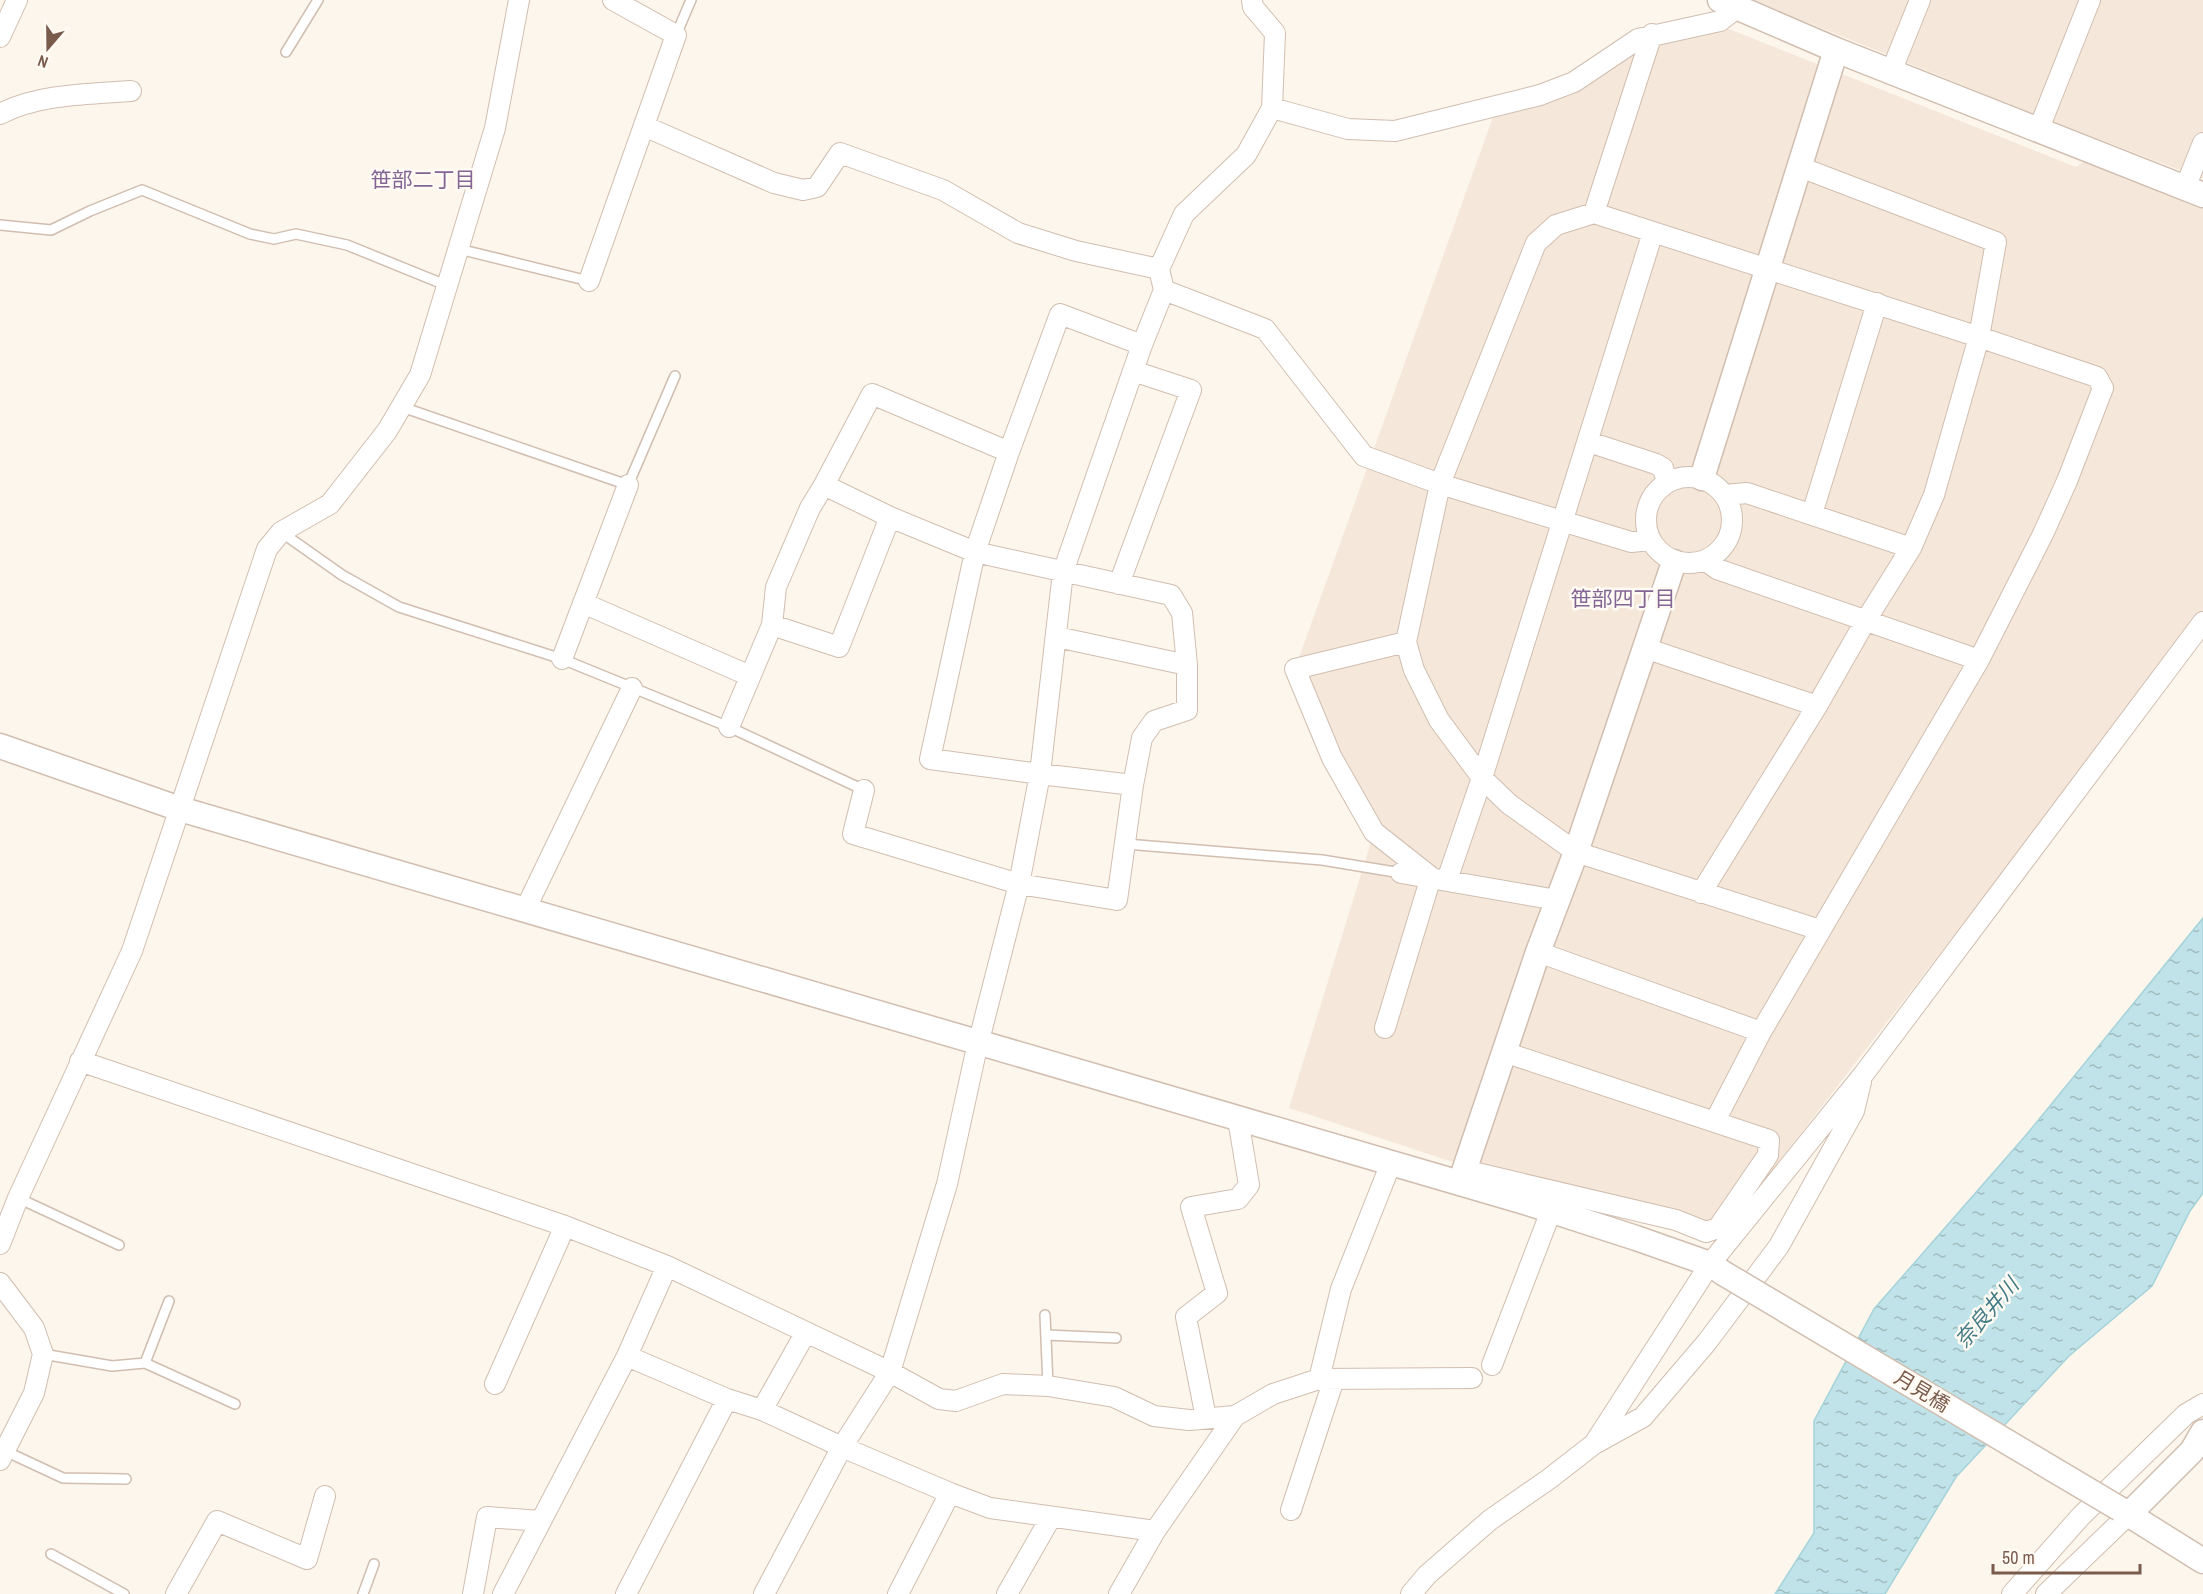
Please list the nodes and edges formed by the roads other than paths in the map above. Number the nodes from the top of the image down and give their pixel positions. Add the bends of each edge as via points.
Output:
1 (17, 0) edge
2 (318, 0) edge
3 (519, 0) edge
4 (613, 0) edge
5 (691, 0) edge
6 (1252, 0) edge
7 (1920, 0) edge
8 (2090, 0) edge
9 (1739, 5) edge
10 (1652, 34) junction
11 (676, 35) junction
12 (0, 37) edge
13 (1836, 50) junction
14 (286, 52) dead end
15 (1892, 72) junction
16 (131, 91) dead end
17 (1272, 108) junction
18 (0, 114) edge
19 (644, 126) junction
20 (2038, 130) junction
21 (2203, 143) edge
22 (1800, 167) junction
23 (2194, 191) edge
24 (1594, 213) junction
25 (0, 225) edge
26 (1653, 232) junction
27 (459, 249) junction
28 (1159, 268) junction
29 (1768, 269) junction
30 (589, 281) joint
31 (448, 286) junction
32 (1164, 290) junction
33 (1877, 303) junction
34 (1979, 337) junction
35 (1142, 345) junction
36 (1133, 371) junction
37 (675, 376) dead end
38 (402, 407) junction
39 (1589, 442) junction
40 (1009, 452) junction
41 (1702, 478) junction
42 (1667, 482) junction
43 (1440, 484) junction
44 (628, 485) junction
45 (824, 485) junction
46 (1725, 495) junction
47 (1812, 514) junction
48 (890, 517) junction
49 (1563, 521) junction
50 (281, 532) junction
51 (1650, 540) junction
52 (1911, 548) junction
53 (975, 552) junction
54 (1706, 561) junction
55 (1674, 562) junction
56 (1063, 572) junction
57 (1119, 584) junction
58 (583, 603) junction
59 (1866, 620) junction
60 (2203, 622) edge
61 (772, 625) junction
62 (1057, 637) junction
63 (1406, 642) junction
64 (1645, 648) junction
65 (562, 659) junction
66 (1979, 660) junction
67 (1187, 665) junction
68 (750, 676) junction
69 (632, 687) junction
70 (1817, 706) junction
71 (729, 728) junction
72 (0, 746) edge
73 (1040, 774) junction
74 (1482, 778) junction
75 (1133, 785) junction
76 (864, 790) joint
77 (180, 809) junction
78 (1126, 844) junction
79 (1576, 852) junction
80 (1401, 873) joint
81 (1439, 879) junction
82 (1019, 884) junction
83 (1701, 893) junction
84 (1557, 900) junction
85 (525, 910) junction
86 (1820, 930) junction
87 (1538, 952) junction
88 (1385, 1028) dead end
89 (1761, 1032) junction
90 (978, 1042) junction
91 (1504, 1052) junction
92 (80, 1061) junction
93 (1863, 1076) junction
94 (1238, 1119) junction
95 (1715, 1121) junction
96 (1391, 1163) junction
97 (1462, 1177) junction
98 (18, 1198) junction
99 (1551, 1211) junction
100 (565, 1226) junction
101 (0, 1244) edge
102 (119, 1245) dead end
103 (667, 1266) junction
104 (1717, 1269) junction
105 (0, 1282) edge
106 (169, 1301) dead end
107 (1045, 1315) dead end
108 (806, 1332) junction
109 (1046, 1335) junction
110 (1116, 1338) dead end
111 (43, 1354) junction
112 (627, 1356) junction
113 (144, 1363) junction
114 (1492, 1365) dead end
115 (890, 1372) junction
116 (1472, 1378) dead end
117 (1327, 1379) junction
118 (495, 1384) dead end
119 (1048, 1386) junction
120 (727, 1399) junction
121 (235, 1404) dead end
122 (2203, 1404) edge
123 (762, 1410) junction
124 (1235, 1416) junction
125 (1206, 1418) junction
126 (2203, 1432) edge
127 (1594, 1444) junction
128 (842, 1447) junction
129 (2, 1455) edge
130 (126, 1479) dead end
131 (950, 1493) junction
132 (325, 1496) dead end
133 (1291, 1510) dead end
134 (2124, 1512) junction
135 (1051, 1517) junction
136 (541, 1521) junction
137 (1155, 1531) junction
138 (51, 1554) dead end
139 (2203, 1561) edge
140 (374, 1564) dead end
141 (124, 1594) edge
142 (176, 1594) edge
143 (363, 1594) edge
144 (473, 1594) edge
145 (503, 1594) edge
146 (626, 1594) edge
147 (764, 1594) edge
148 (898, 1594) edge
149 (1008, 1594) edge
150 (1119, 1594) edge
151 (1411, 1594) edge
152 (2012, 1594) edge
153 (2046, 1594) edge

1 - 12 street
2 - 14 lane
3 - 27 street via 495,128
4 - 11 street
5 - 11 lane
6 - 17 street via 1253,7 1275,33
7 - 15 street
8 - 20 street
9 - 10 street via 1720,21
9 - 13 street
10 - 17 street via 1621,48 1574,82 1540,95 1395,131 1347,129
10 - 24 street
11 - 19 street
13 - 15 street
13 - 22 street
15 - 20 street
16 - 18 street via 61,96 15,106
17 - 28 street via 1246,155 1184,214
19 - 28 street via 774,183 803,190 817,187 840,153 943,190 1018,232 1076,251
19 - 30 street
20 - 23 street
21 - 23 street
22 - 29 street
22 - 34 street via 1996,242
24 - 26 street
24 - 43 street via 1556,225 1536,243
25 - 31 lane via 51,230 142,190 250,234 274,239 296,234 346,245
26 - 29 street
26 - 39 street
27 - 30 lane
27 - 31 street
28 - 32 street
29 - 33 street
29 - 41 street
31 - 38 street via 420,375
32 - 35 street
32 - 43 street via 1265,329 1364,456
33 - 34 street
33 - 47 street
34 - 52 street via 1934,495
34 - 66 street via 2097,377 2103,388 2043,534
35 - 36 street
35 - 40 street via 1060,314
36 - 56 street
36 - 57 street via 1191,390
37 - 44 lane
38 - 44 lane
38 - 50 street via 330,504
39 - 42 street via 1656,464 1663,468
39 - 49 street
40 - 45 street via 872,394
40 - 53 street
41 - 42 street via 1678,477
41 - 46 street
42 - 51 street via 1657,490 1647,514
43 - 49 street
43 - 63 street
44 - 58 street
45 - 48 street
45 - 61 street via 776,586
46 - 47 street via 1747,493
46 - 54 street via 1733,519 1723,548
47 - 52 street
48 - 53 street
48 - 61 street via 839,647
49 - 51 street via 1631,542
49 - 74 street
50 - 65 lane via 342,575 399,607
50 - 77 street via 267,549
51 - 55 street
52 - 59 street
53 - 56 street
53 - 73 street via 930,759
54 - 55 street
54 - 59 street via 1717,569
55 - 64 street
56 - 57 street
56 - 62 street
57 - 67 street via 1172,595 1182,613
58 - 65 street
58 - 68 street
59 - 66 street
59 - 70 street
60 - 93 street
61 - 68 street
62 - 67 street
62 - 73 street
63 - 74 street via 1414,670 1439,720
63 - 81 street via 1295,669 1332,758 1374,832
64 - 70 street
64 - 79 street
65 - 69 lane
66 - 86 street
67 - 75 street via 1187,710 1154,721 1142,738
68 - 71 street
69 - 71 lane
69 - 85 street
70 - 83 street
71 - 76 lane
72 - 77 street, 月見橋
73 - 75 street
73 - 82 street
74 - 79 street via 1509,804
74 - 81 street
75 - 78 street
76 - 82 street via 853,834
77 - 85 street, 月見橋
77 - 92 street via 132,951
78 - 80 lane via 1322,860
78 - 82 street via 1117,900
79 - 83 street
79 - 84 street
80 - 81 street
81 - 84 street
81 - 88 street
82 - 90 street
83 - 86 street
84 - 87 street
85 - 90 street, 月見橋
86 - 89 street
87 - 89 street
87 - 91 street
89 - 95 street
90 - 94 street, 月見橋
90 - 115 street via 947,1184
91 - 95 street
91 - 97 street
92 - 98 street
92 - 100 street
93 - 104 street
93 - 127 street via 1854,1111 1779,1246 1707,1342 1643,1417
94 - 96 street, 月見橋
94 - 125 street via 1249,1185 1238,1199 1191,1207 1217,1293 1186,1317
95 - 97 street via 1769,1140 1768,1155 1718,1228 1706,1232 1676,1220
96 - 97 street, 月見橋
96 - 117 street via 1341,1289
97 - 99 street, 月見橋
98 - 101 street
98 - 102 lane
99 - 104 street, 月見橋
99 - 114 street
100 - 103 street
100 - 118 street
103 - 108 street
103 - 112 street
104 - 127 street
104 - 134 street, 月見橋, bridge
105 - 111 street via 34,1328
106 - 113 lane
107 - 109 lane
108 - 115 street
108 - 123 street
109 - 110 lane
109 - 119 lane
111 - 113 lane via 112,1366
111 - 129 street via 34,1393
112 - 120 street
112 - 136 street
113 - 121 lane
115 - 119 street via 939,1399 956,1401 1003,1384
115 - 128 street
116 - 117 street
117 - 124 street via 1273,1394
117 - 133 street
119 - 125 street via 1114,1397 1154,1416
120 - 123 street
120 - 146 street
122 - 152 street via 2186,1414 2081,1516
123 - 128 street
124 - 125 street
124 - 137 street
126 - 134 street via 2192,1451
127 - 151 street via 1490,1520
128 - 131 street
128 - 147 street
129 - 130 lane via 63,1478
131 - 135 street via 990,1508
131 - 148 street
132 - 142 street via 307,1559 217,1521
134 - 139 street, 月見橋
134 - 153 street
135 - 137 street
135 - 149 street
136 - 144 street via 487,1517
136 - 145 street
137 - 150 street
138 - 141 lane
140 - 143 lane

